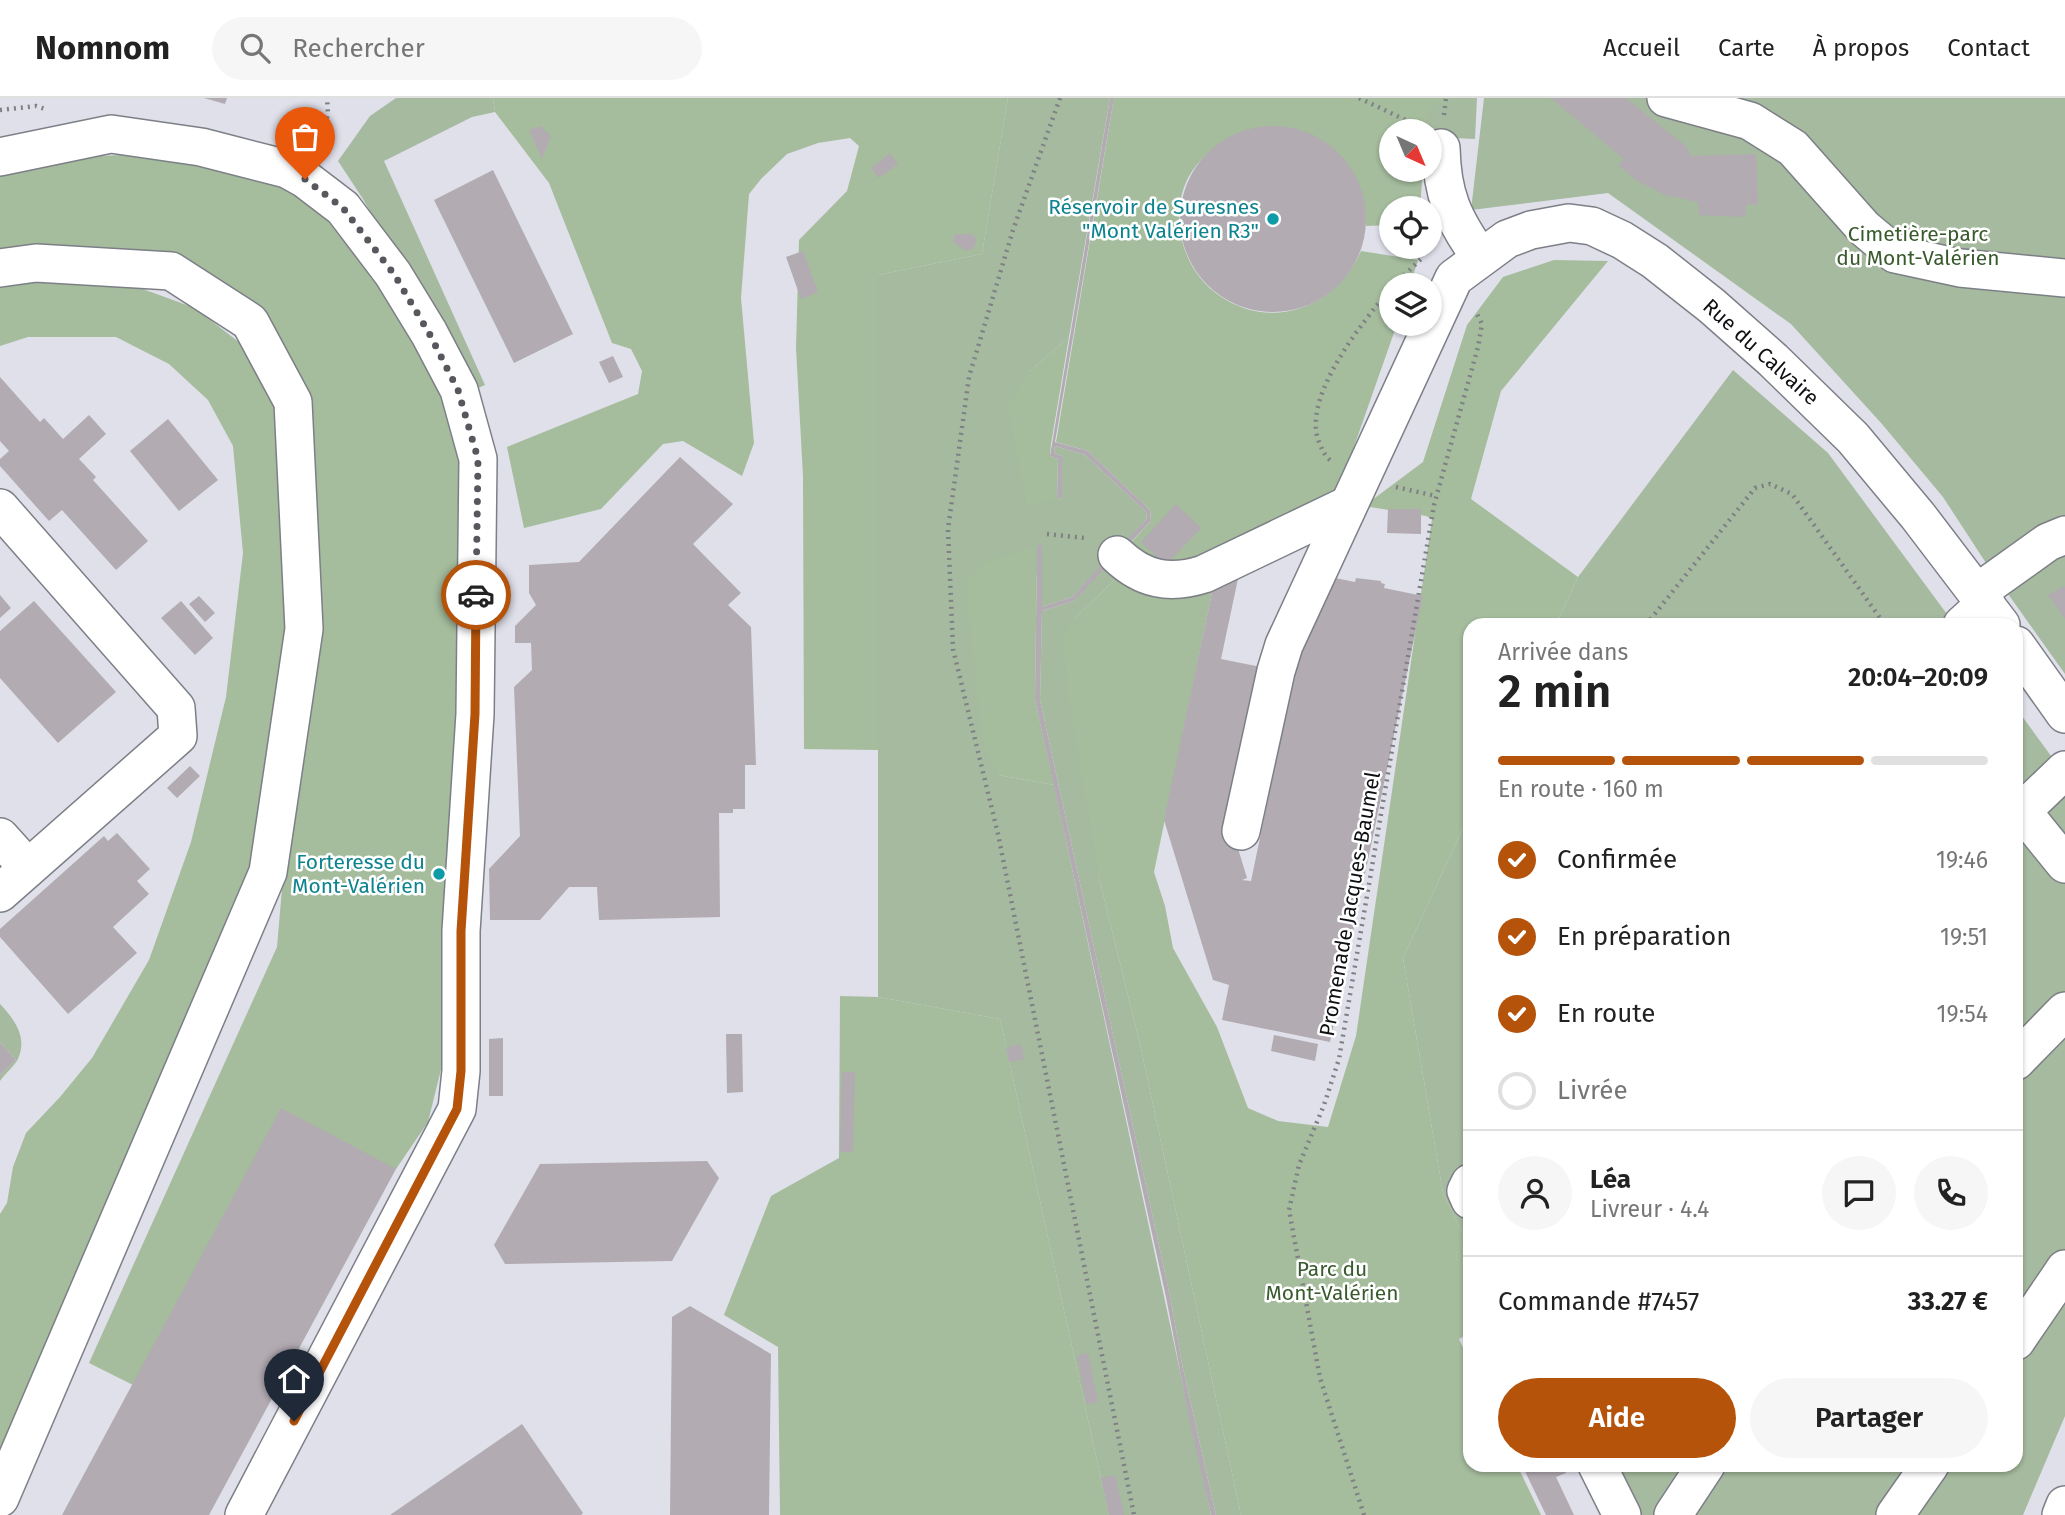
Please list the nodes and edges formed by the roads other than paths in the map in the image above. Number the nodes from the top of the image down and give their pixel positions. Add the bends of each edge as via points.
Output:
1 (1667, 98) edge
2 (0, 157) edge
3 (1442, 170) edge
4 (0, 268) edge
5 (2065, 278) edge
6 (1468, 280) junction
7 (0, 508) edge
8 (1345, 513) junction
9 (2065, 535) edge
10 (1117, 555) dead end
11 (1982, 611) edge
12 (2023, 654) edge
13 (2063, 707) edge
14 (2065, 770) edge
15 (2023, 810) edge
16 (2023, 818) edge
17 (1241, 831) dead end
18 (0, 837) edge
19 (2065, 864) edge
20 (28, 868) junction
21 (0, 892) edge
22 (2065, 1011) edge
23 (2023, 1054) edge
24 (2065, 1269) edge
25 (2023, 1331) edge
26 (1600, 1472) edge
27 (1701, 1472) edge
28 (1925, 1472) edge
29 (0, 1498) edge
30 (2065, 1505) edge
31 (244, 1515) edge
32 (1622, 1515) edge
33 (1673, 1515) edge
34 (1895, 1515) edge
35 (2061, 1515) edge

1 - 5 street via 1749,121 1793,148 1864,228 1895,254 1960,268
2 - 31 street via 111,134 201,147 288,169 305,179 343,208 394,274 458,390 478,459 475,714 461,931 457,1109
3 - 6 street
4 - 29 street via 36,263 171,271 250,323 293,402 304,629 268,872
6 - 8 street
6 - 11 street, Rue du Calvaire via 1507,239 1569,223 1592,226 1655,261 1773,360 1853,438
7 - 20 street via 176,708 178,736
8 - 10 street via 1189,579 1147,576
8 - 17 street via 1284,645
9 - 11 street via 2048,542
12 - 13 street
14 - 15 street
16 - 19 street
18 - 20 street
20 - 21 street
22 - 23 street
24 - 25 street
26 - 32 street
27 - 33 street
28 - 34 street
30 - 35 street

